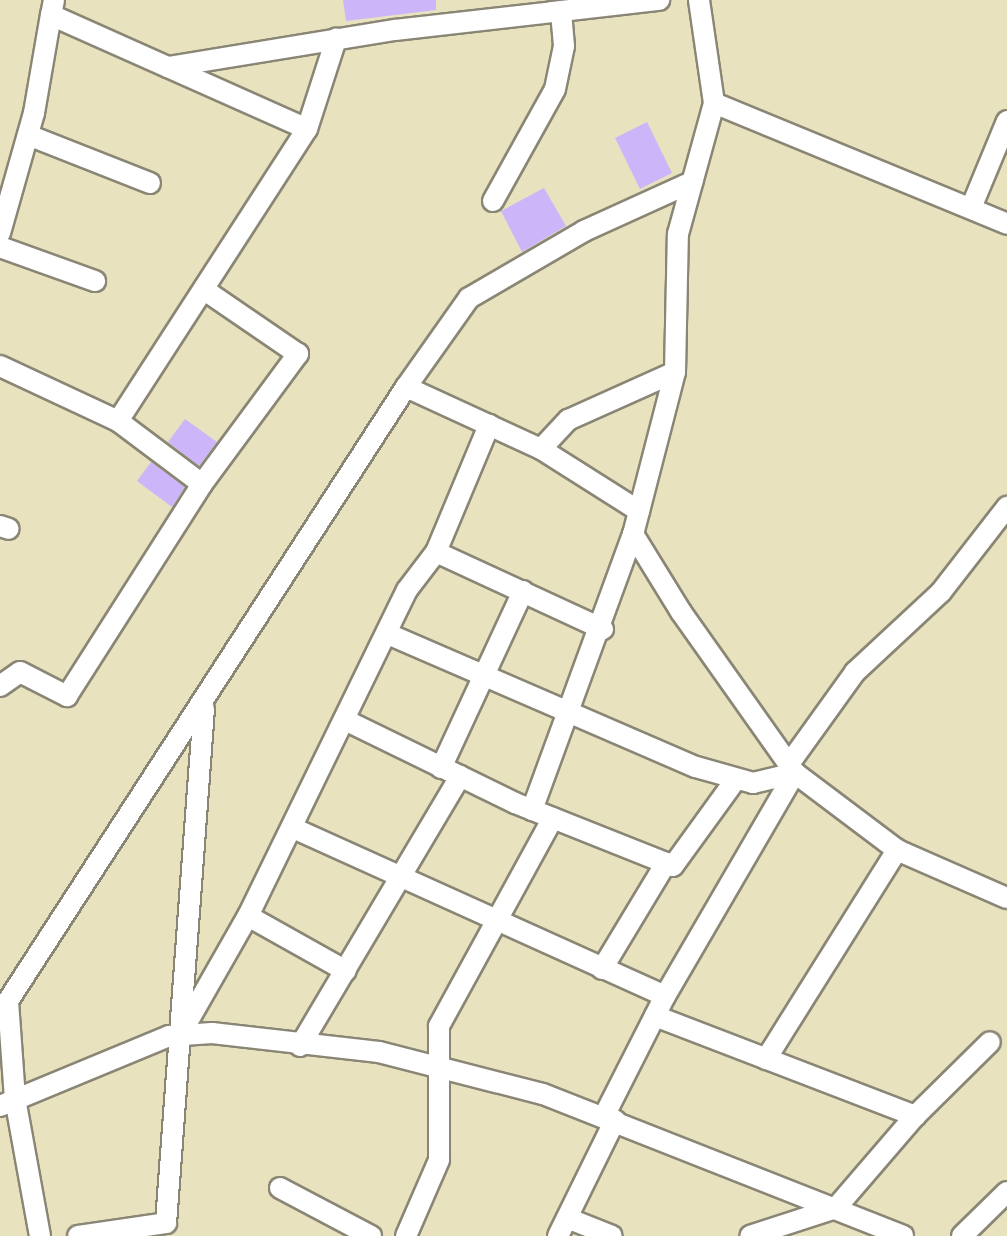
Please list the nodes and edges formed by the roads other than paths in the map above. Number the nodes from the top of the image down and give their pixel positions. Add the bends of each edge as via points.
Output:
1 (659, 0) edge
2 (699, 0) edge
3 (52, 8) edge
4 (561, 11) junction
5 (336, 39) junction
6 (168, 67) junction
7 (714, 103) junction
8 (1007, 121) edge
9 (307, 129) junction
10 (28, 135) junction
11 (692, 182) junction
12 (150, 183) dead end
13 (493, 201) dead end
14 (971, 208) junction
15 (1007, 224) edge
16 (0, 233) edge
17 (0, 247) edge
18 (95, 281) dead end
19 (206, 291) junction
20 (0, 366) edge
21 (675, 372) junction
22 (406, 387) junction
23 (118, 421) junction
24 (489, 425) junction
25 (541, 449) junction
26 (202, 484) junction
27 (1007, 507) edge
28 (639, 511) junction
29 (633, 534) junction
30 (436, 552) junction
31 (523, 591) junction
32 (603, 629) junction
33 (388, 634) junction
34 (483, 681) junction
35 (0, 686) edge
36 (204, 704) junction
37 (570, 717) junction
38 (347, 721) junction
39 (792, 768) junction
40 (451, 772) junction
41 (736, 779) junction
42 (532, 810) junction
43 (553, 818) junction
44 (293, 828) junction
45 (897, 850) junction
46 (666, 863) junction
47 (402, 876) junction
48 (1007, 898) edge
49 (248, 916) junction
50 (498, 923) junction
51 (602, 969) junction
52 (346, 971) junction
53 (665, 996) junction
54 (655, 1016) junction
55 (180, 1035) junction
56 (990, 1042) dead end
57 (300, 1046) junction
58 (766, 1059) junction
59 (440, 1067) junction
60 (8, 1102) edge
61 (915, 1116) junction
62 (610, 1118) junction
63 (280, 1188) dead end
64 (1007, 1192) edge
65 (836, 1208) junction
66 (562, 1227) edge
67 (40, 1236) edge
68 (78, 1236) edge
69 (371, 1236) edge
70 (406, 1236) edge
71 (612, 1236) edge
72 (750, 1236) edge
73 (903, 1236) edge
74 (962, 1236) edge

1 - 4 street
2 - 7 street
3 - 6 street
3 - 10 street
4 - 5 street
4 - 13 street via 564,46 555,89
5 - 6 street
5 - 9 street
6 - 9 street
7 - 11 street
7 - 14 street
8 - 14 street
9 - 19 street
10 - 12 street
10 - 16 street
11 - 21 street via 678,234
11 - 22 street via 584,231 469,298
14 - 15 street
17 - 18 street
19 - 23 street
19 - 26 street via 298,354
20 - 23 street
21 - 25 street via 568,420
21 - 28 street
22 - 24 street
22 - 36 street
23 - 26 street
24 - 25 street
24 - 30 street
25 - 28 street
26 - 35 street via 67,696 20,672
27 - 39 street via 941,592 855,672
28 - 29 street
29 - 32 street
29 - 39 street via 735,696
30 - 31 street
30 - 33 street
31 - 32 street
31 - 34 street
32 - 37 street
33 - 34 street
33 - 38 street
34 - 37 street
34 - 40 street
36 - 55 street
36 - 60 street via 8,1001
37 - 41 street
37 - 42 street
38 - 40 street
38 - 44 street
39 - 41 street via 753,783
39 - 45 street
39 - 53 street
40 - 42 street
40 - 47 street
41 - 46 street via 673,866
42 - 43 street
43 - 46 street
43 - 50 street
44 - 47 street
44 - 49 street
45 - 48 street
45 - 58 street
46 - 51 street
47 - 50 street
47 - 52 street
49 - 52 street
49 - 55 street
50 - 51 street
50 - 59 street via 439,1026
51 - 53 street
52 - 57 street
53 - 54 street
54 - 58 street
54 - 62 street
55 - 57 street
55 - 60 street
55 - 68 street via 166,1223
56 - 61 street
57 - 59 street via 379,1052
58 - 61 street
59 - 62 street
59 - 70 street via 439,1160
60 - 67 street
61 - 65 street
62 - 65 street
62 - 66 street
63 - 69 street
64 - 74 street
65 - 72 street
65 - 73 street
66 - 71 street

